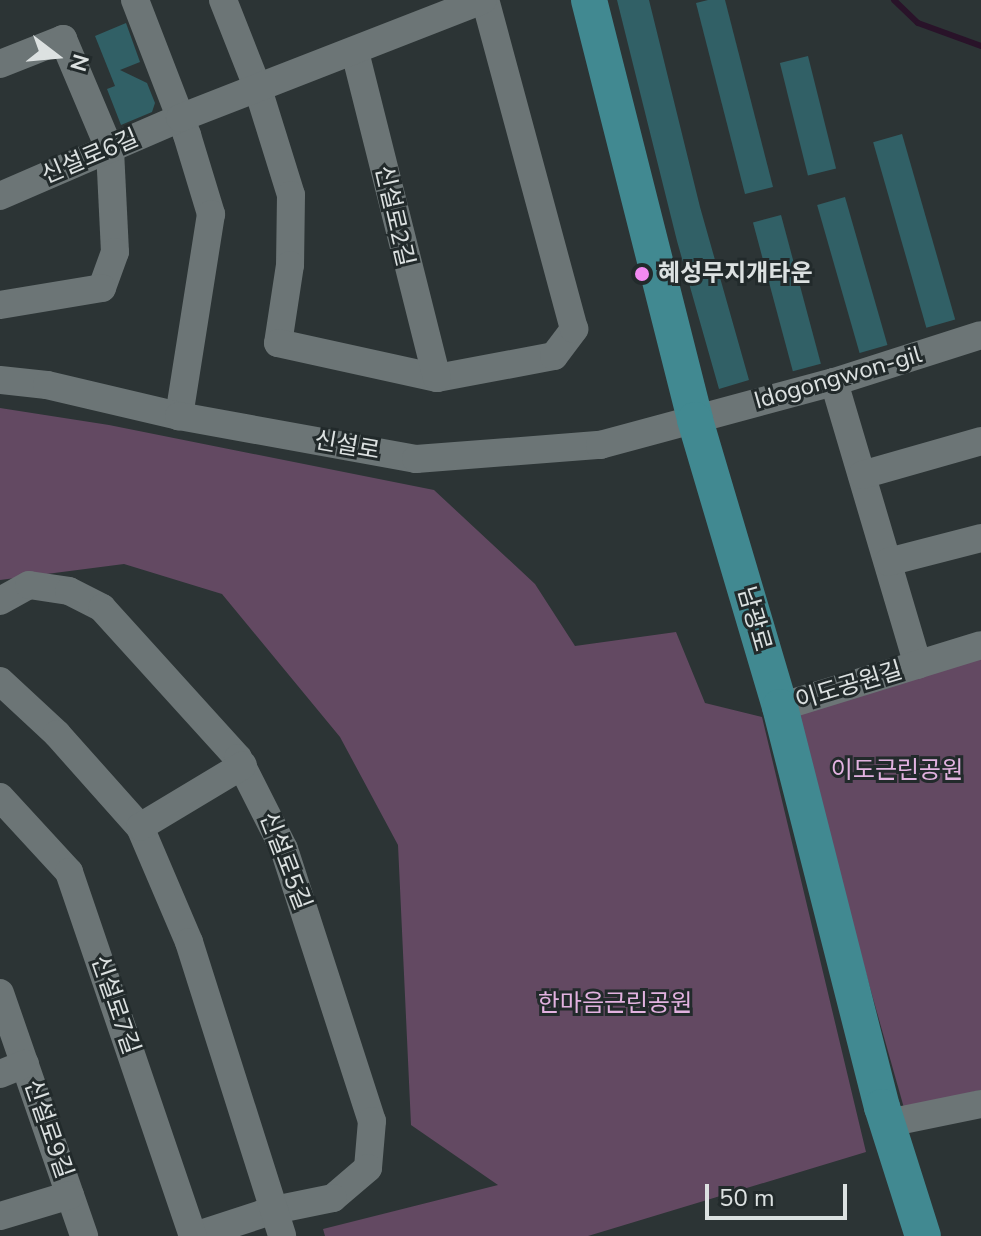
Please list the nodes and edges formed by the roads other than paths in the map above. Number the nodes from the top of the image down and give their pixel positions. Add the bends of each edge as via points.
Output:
1 (135, 0) edge
2 (223, 0) edge
3 (484, 0) edge
4 (589, 0) edge
5 (355, 52) junction
6 (0, 64) edge
7 (258, 89) junction
8 (180, 118) junction
9 (110, 150) junction
10 (0, 196) edge
11 (0, 305) edge
12 (981, 335) edge
13 (437, 378) junction
14 (0, 380) edge
15 (834, 382) junction
16 (179, 416) junction
17 (695, 420) junction
18 (981, 441) edge
19 (862, 475) junction
20 (981, 538) edge
21 (888, 562) junction
22 (0, 601) edge
23 (981, 645) edge
24 (918, 665) junction
25 (0, 681) edge
26 (780, 707) junction
27 (243, 765) junction
28 (0, 797) edge
29 (140, 827) junction
30 (0, 993) edge
31 (13, 1069) edge
32 (981, 1104) edge
33 (888, 1123) junction
34 (70, 1195) junction
35 (0, 1216) edge
36 (278, 1223) edge
37 (84, 1236) edge
38 (194, 1236) edge
39 (923, 1236) edge

1 - 8 street
2 - 7 street
3 - 5 street
3 - 13 street via 574,329 554,356
4 - 17 main road, 남광로
5 - 7 street
5 - 13 street, 신설로2길
6 - 9 street via 63,39
7 - 8 street
7 - 13 street via 291,195 290,265 278,343
8 - 9 street, 신설로6길
8 - 16 street via 211,214
9 - 10 street, 신설로6길
9 - 11 street via 115,252 102,288
12 - 15 street, Idogongwon-gil
14 - 16 street, 신설로 via 47,385
15 - 17 street, Idogongwon-gil
15 - 19 street, 이도공원길
16 - 17 street, 신설로 via 416,459 600,445
17 - 26 main road, 남광로
18 - 19 street
19 - 21 street, 이도공원길
20 - 21 street
21 - 24 street, 이도공원길
22 - 27 street, 신설로5길 via 29,585 69,591 102,608
23 - 24 street, 이도공원길
24 - 26 street, 이도공원길
25 - 29 street via 57,734
26 - 33 main road, 남광로
27 - 29 street
27 - 36 street, 신설로5길 via 284,849 372,1121 368,1168 333,1198
28 - 38 street, 신설로7길 via 69,872
29 - 36 street via 189,942
30 - 31 street, 신설로9길
31 - 34 street, 신설로9길
32 - 33 street
33 - 39 main road, 남광로
34 - 35 street, 신설로9길
34 - 37 street, 신설로9길
36 - 38 street, 신설로5길

